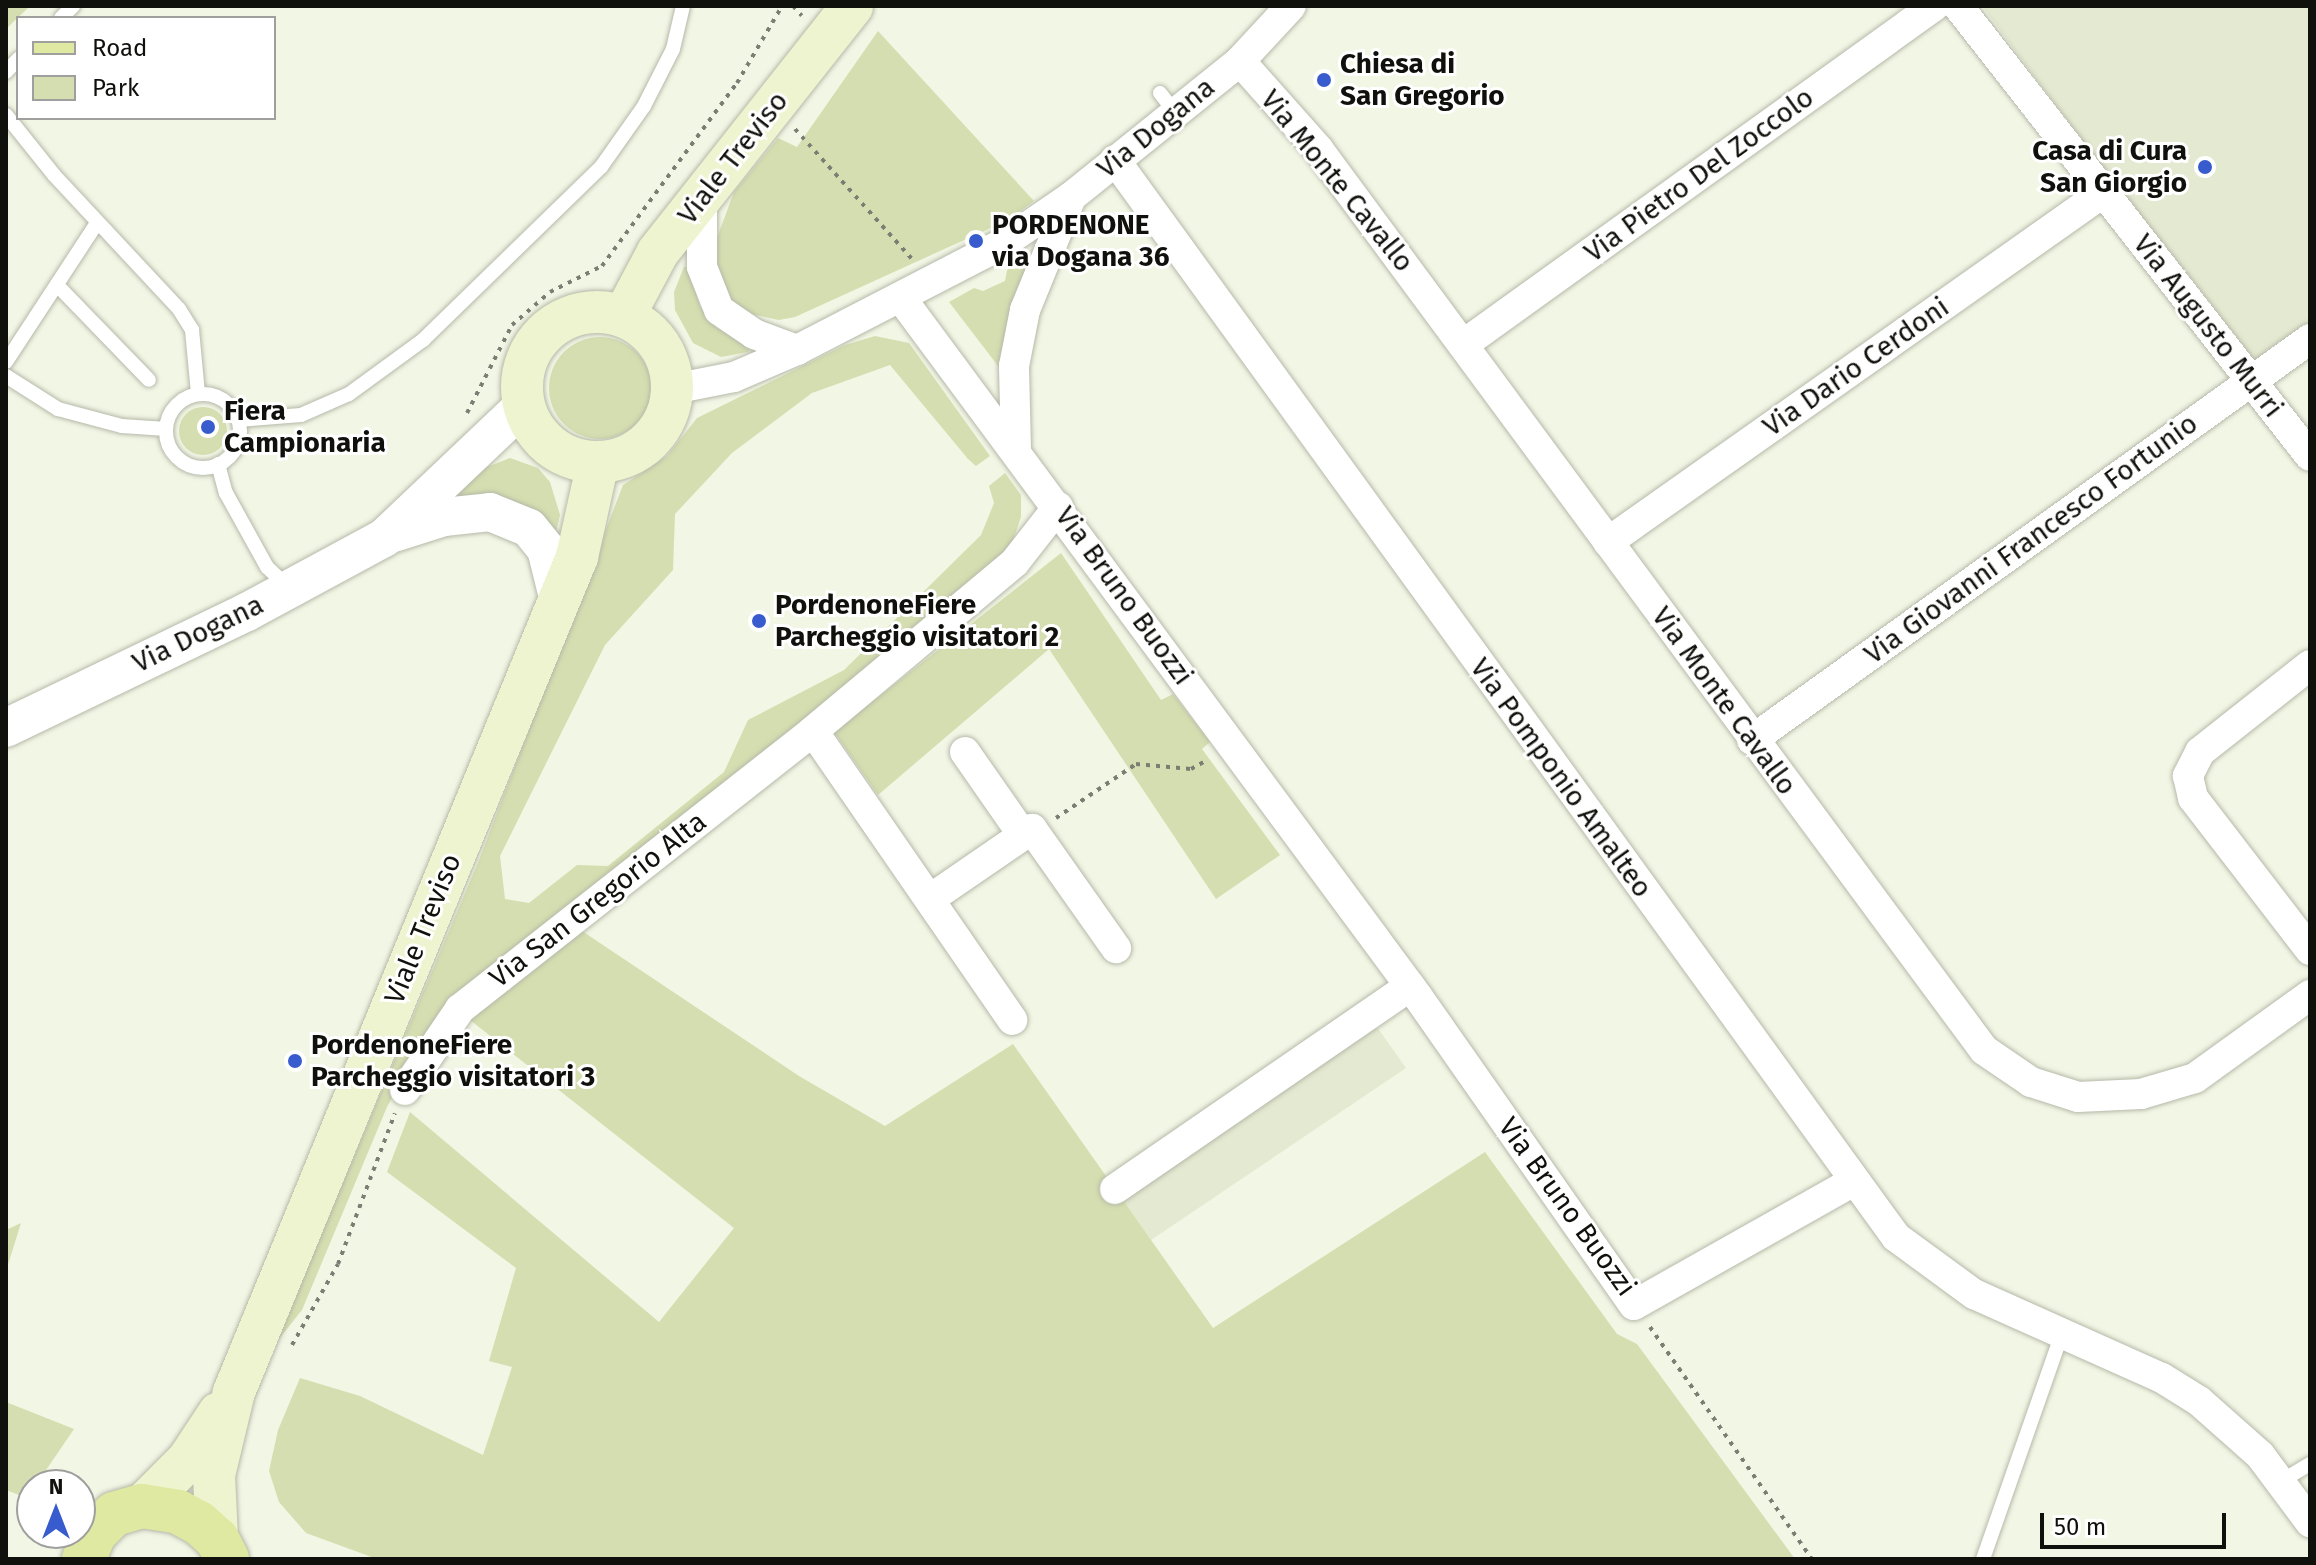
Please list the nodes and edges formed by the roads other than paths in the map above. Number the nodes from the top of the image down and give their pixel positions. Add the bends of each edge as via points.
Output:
1 (683, 6) edge
2 (1291, 6) edge
3 (1934, 6) edge
4 (1958, 6) edge
5 (842, 10) edge
6 (1240, 61) junction
7 (6, 115) edge
8 (1115, 160) junction
9 (2104, 192) junction
10 (1071, 197) junction
11 (702, 198) junction
12 (97, 223) junction
13 (57, 285) junction
14 (901, 298) junction
15 (624, 316) junction
16 (2310, 339) edge
17 (1464, 344) junction
18 (797, 350) junction
19 (6, 362) edge
20 (6, 376) edge
21 (149, 380) dead end
22 (2249, 382) junction
23 (673, 389) junction
24 (198, 394) junction
25 (524, 405) junction
26 (238, 420) junction
27 (166, 429) junction
28 (1016, 449) junction
29 (2310, 456) edge
30 (598, 462) junction
31 (218, 464) junction
32 (1058, 507) junction
33 (387, 534) junction
34 (1608, 542) junction
35 (289, 589) junction
36 (559, 601) junction
37 (2310, 665) edge
38 (6, 728) edge
39 (813, 731) junction
40 (1752, 740) junction
41 (965, 752) dead end
42 (1029, 834) junction
43 (930, 899) junction
44 (1116, 948) dead end
45 (2310, 950) edge
46 (1410, 986) junction
47 (2310, 995) edge
48 (1012, 1020) dead end
49 (405, 1090) dead end
50 (1852, 1182) junction
51 (1115, 1189) dead end
52 (2062, 1333) junction
53 (234, 1392) junction
54 (2310, 1464) edge
55 (2280, 1482) junction
56 (142, 1506) junction
57 (2310, 1522) edge
58 (222, 1549) edge
59 (84, 1559) edge
60 (1983, 1559) edge

1 - 26 lane via 673,49 644,106 601,167 423,340 349,394 301,415
2 - 6 street, Via Dogana
3 - 17 street, Via Pietro Del Zoccolo
4 - 9 street, Via Augusto Murri
5 - 11 main road, Viale Treviso
6 - 8 street, Via Dogana via 1167,103
6 - 17 street, Via Monte Cavallo via 1318,149
7 - 12 lane
8 - 10 street, Via Dogana
8 - 50 street, Via Pomponio Amalteo
9 - 22 street, Via Augusto Murri
9 - 34 street, Via Dario Cerdoni
10 - 14 street, Via Dogana via 1004,243
10 - 28 street via 1025,310 1014,366
11 - 15 main road, Viale Treviso via 658,252
11 - 18 street via 702,267 719,310 754,334
12 - 13 lane
12 - 24 lane via 179,309 192,330
13 - 19 lane
13 - 21 lane
14 - 18 street, Via Dogana
14 - 28 street, Via Bruno Buozzi
15 - 23 main road via 660,345
15 - 25 main road via 578,314 548,331 527,359
16 - 22 street, Via Giovanni Francesco Fortunio
17 - 34 street, Via Monte Cavallo
18 - 23 street, Via Dogana via 734,377
20 - 27 lane via 58,409 122,426
22 - 29 street, Via Augusto Murri
22 - 40 street, Via Giovanni Francesco Fortunio
23 - 30 main road via 658,432 642,448
24 - 26 lane via 223,400
24 - 27 lane via 176,406
25 - 30 main road via 534,428 551,447 573,459
25 - 33 street, Via Dogana
26 - 31 lane via 238,441
27 - 31 lane via 177,458 197,467
28 - 32 street, Via Bruno Buozzi
30 - 36 main road, Viale Treviso via 577,557
31 - 35 lane via 226,493 267,567
32 - 39 street, Via San Gregorio Alta via 1015,562
32 - 46 street, Via Bruno Buozzi
33 - 35 street, Via Dogana
33 - 36 street, Via Dogana via 444,517 490,512 529,528 546,549
34 - 40 street, Via Monte Cavallo
35 - 38 street, Via Dogana
36 - 53 main road, Viale Treviso
37 - 45 street via 2200,752 2188,776 2193,798
39 - 43 street
39 - 49 street, Via San Gregorio Alta via 460,1009
40 - 47 street, Via Monte Cavallo via 1984,1050 2031,1082 2078,1097 2141,1094 2195,1078
41 - 42 street
42 - 43 street
42 - 44 street
43 - 48 street
46 - 50 street, Via Bruno Buozzi via 1634,1305
46 - 51 street
50 - 52 street, Via Pomponio Amalteo via 1896,1237 1932,1267 1974,1294
52 - 55 street, Via Pomponio Amalteo via 2162,1378 2199,1401 2239,1434
52 - 60 lane
53 - 56 main road, Viale Treviso via 188,1460
53 - 58 main road, Viale Treviso via 214,1475
54 - 55 lane
55 - 57 street, Via Pomponio Amalteo
56 - 58 main road, Viale Treviso via 178,1512
56 - 59 main road, Viale Treviso via 114,1514 94,1534

